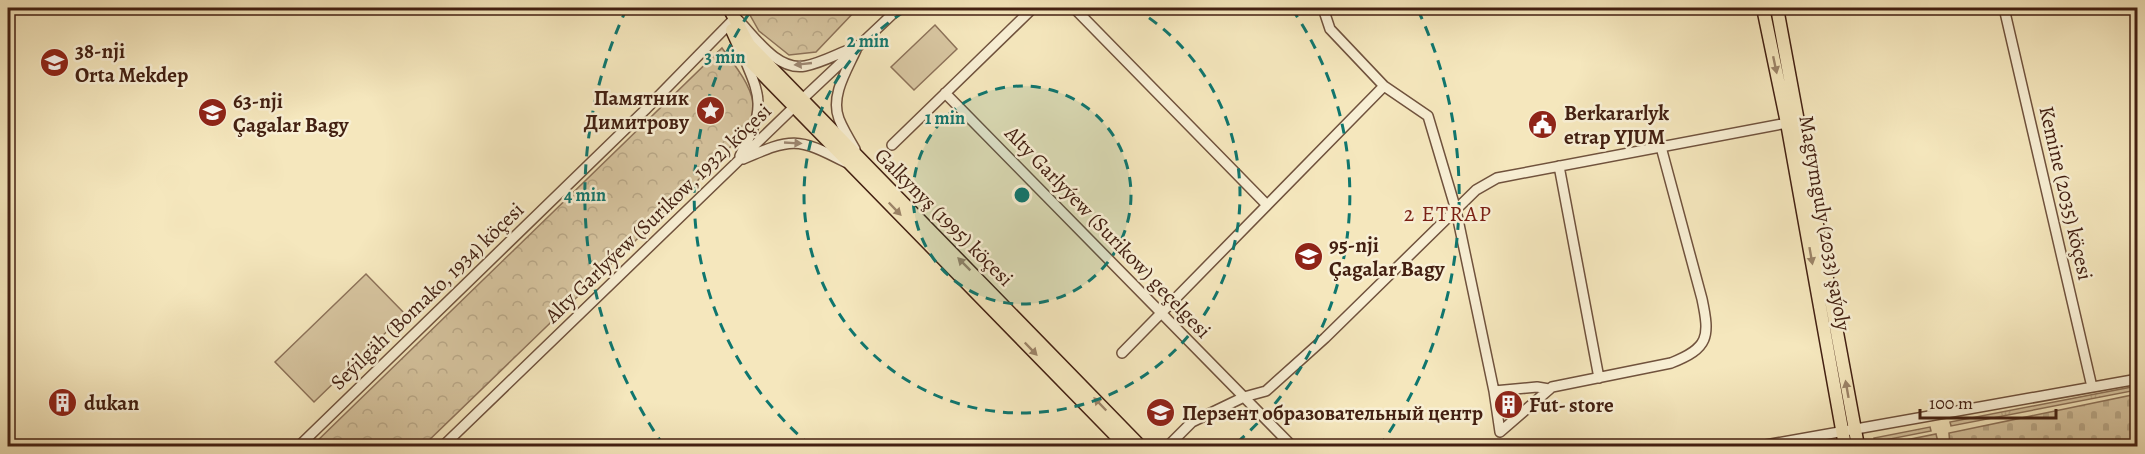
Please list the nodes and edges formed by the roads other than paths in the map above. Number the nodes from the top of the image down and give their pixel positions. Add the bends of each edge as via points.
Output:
1 (312, 8) edge
2 (349, 8) edge
3 (899, 8) edge
4 (1033, 8) edge
5 (1074, 8) edge
6 (1323, 8) edge
7 (1763, 8) edge
8 (1777, 8) edge
9 (2004, 8) edge
10 (729, 14) edge
11 (858, 46) junction
12 (743, 54) junction
13 (1384, 86) junction
14 (945, 93) junction
15 (798, 103) junction
16 (1787, 123) junction
17 (892, 145) dead end
18 (1661, 147) junction
19 (738, 161) junction
20 (856, 162) junction
21 (1559, 166) junction
22 (1268, 205) junction
23 (1456, 210) junction
24 (1160, 312) junction
25 (1122, 353) dead end
26 (1599, 378) junction
27 (2138, 379) edge
28 (2091, 387) junction
29 (1549, 389) junction
30 (1494, 391) junction
31 (1244, 397) junction
32 (1848, 430) junction
33 (299, 447) edge
34 (443, 447) edge
35 (1126, 447) edge
36 (1140, 447) edge
37 (1168, 447) edge
38 (1292, 447) edge
39 (1760, 447) edge
40 (1845, 447) edge
41 (1858, 447) edge

1 - 2 street
3 - 11 street, Alty Garlyýew (Surikow, 1932) köçesi
4 - 14 street
5 - 22 street
6 - 13 street via 1330,29
7 -> 16 main road, Magtymguly (2033) şaýoly
32 -> 8 main road, Magtymguly (2033) şaýoly
9 - 28 street, Kemine (2035) köçesi
11 -> 10 street via 805,66 790,65 777,59
10 - 12 main road, Galkynyş (1995) köçesi
10 - 15 main road, Galkynyş (1995) köçesi via 749,45
10 - 33 street, Seýilgäh (Bomako, 1934) köçesi via 645,110
11 - 15 street, Alty Garlyýew (Surikow, 1932) köçesi
11 - 20 street via 836,103
12 - 15 main road, Galkynyş (1995) köçesi
12 - 19 street via 758,105
13 - 22 street
13 - 23 street via 1428,116
14 - 17 street
14 - 24 street, Alty Garlyýew (Surikow) geçelgesi
15 - 19 street, Alty Garlyýew (Surikow, 1932) köçesi
15 - 20 main road, Galkynyş (1995) köçesi
16 - 18 street
16 -> 32 main road, Magtymguly (2033) şaýoly
18 - 21 street
18 - 26 street via 1699,289 1707,335 1697,349 1671,363
19 -> 20 street via 780,143 792,142
19 - 34 street, Alty Garlyýew (Surikow, 1932) köçesi
20 -> 35 main road, Galkynyş (1995) köçesi
36 -> 20 main road, Galkynyş (1995) köçesi
21 - 23 street via 1497,178 1476,190
21 - 26 street
22 - 24 street
23 - 30 street
23 - 31 street via 1266,391
24 - 25 street
24 - 31 street, Alty Garlyýew (Surikow) geçelgesi
26 - 29 street
27 - 28 street
28 - 32 street
29 - 30 street
29 - 30 street via 1500,432
31 - 37 street via 1192,422
31 - 38 street, Alty Garlyýew (Surikow) geçelgesi
32 - 39 street
32 - 40 main road, Magtymguly (2033) şaýoly
32 - 41 main road, Magtymguly (2033) şaýoly

